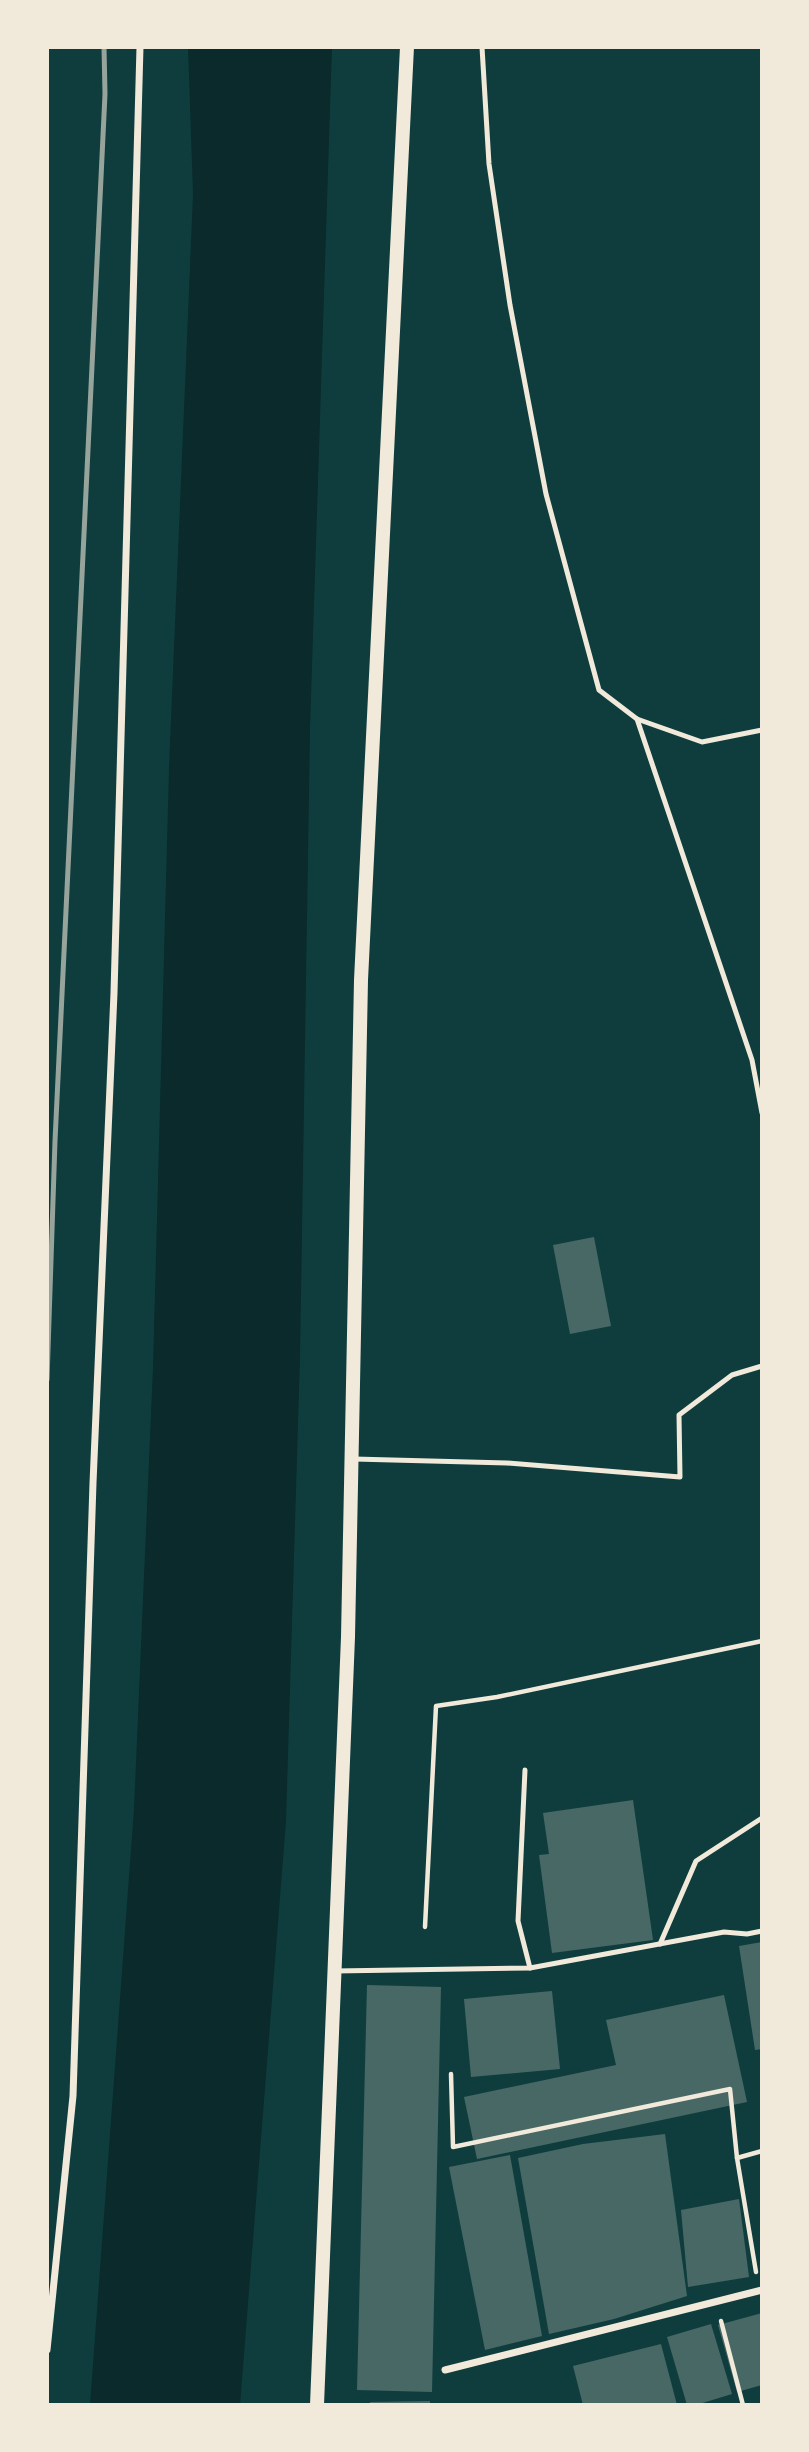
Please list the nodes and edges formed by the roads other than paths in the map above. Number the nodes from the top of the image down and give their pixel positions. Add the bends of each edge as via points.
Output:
1 (140, 47) edge
2 (407, 47) edge
3 (482, 47) edge
4 (637, 719) junction
5 (762, 730) edge
6 (762, 1058) edge
7 (752, 1060) junction
8 (762, 1113) edge
9 (762, 1366) edge
10 (352, 1458) junction
11 (525, 1770) dead end
12 (762, 1818) edge
13 (762, 1931) edge
14 (660, 1944) junction
15 (530, 1968) junction
16 (335, 1971) junction
17 (761, 2291) edge
18 (47, 2350) edge
19 (445, 2370) dead end
20 (317, 2405) edge

1 - 18 street via 114,993 73,2096
2 - 10 main road via 361,980
3 - 4 lane via 489,164 546,494 599,690
4 - 5 lane via 702,742
4 - 7 lane
6 - 7 lane
7 - 8 lane
9 - 10 lane via 732,1374 679,1415 680,1477 507,1463
10 - 16 main road
11 - 15 lane via 518,1921
12 - 14 lane via 696,1861
13 - 14 lane
14 - 15 lane
15 - 16 lane
16 - 20 main road
17 - 19 street

